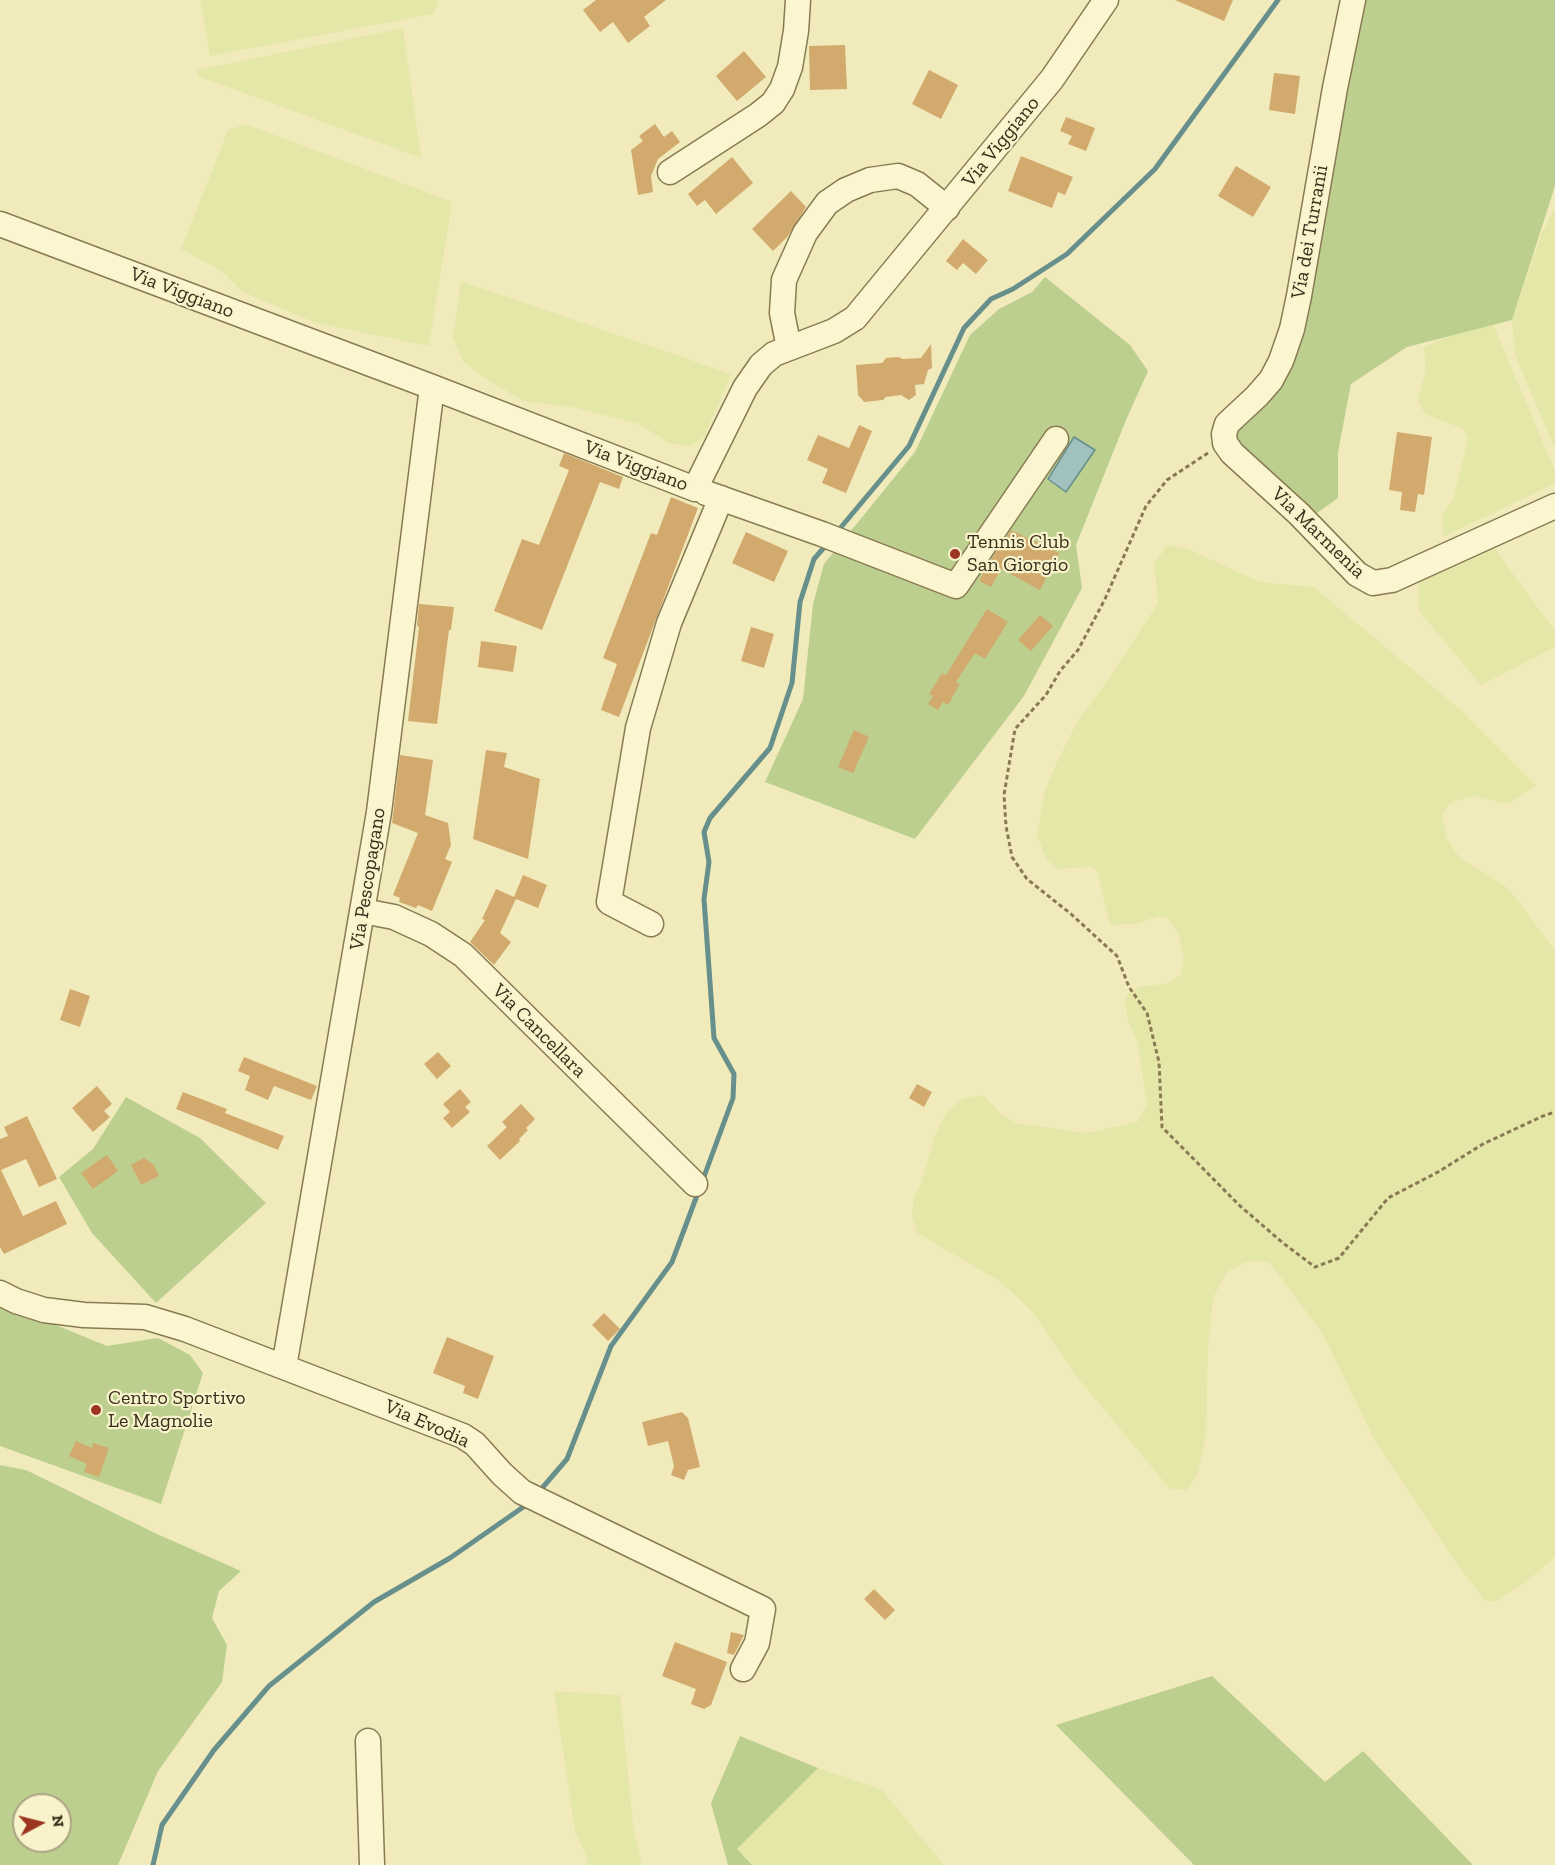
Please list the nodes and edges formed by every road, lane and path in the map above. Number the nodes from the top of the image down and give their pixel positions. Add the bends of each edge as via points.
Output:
1 (798, 0) edge
2 (1106, 0) edge
3 (1353, 0) edge
4 (670, 172) dead end
5 (947, 208) junction
6 (0, 224) edge
7 (789, 348) junction
8 (432, 387) junction
9 (1056, 439) dead end
10 (1225, 443) junction
11 (695, 489) junction
12 (721, 498) junction
13 (1555, 506) edge
14 (363, 910) junction
15 (651, 924) dead end
16 (1555, 1112) edge
17 (695, 1184) dead end
18 (0, 1293) edge
19 (284, 1367) junction
20 (743, 1669) dead end
21 (368, 1741) dead end
22 (372, 1865) edge

1 - 4 street via 790,67 773,103
2 - 5 street, Via Viggiano via 1052,80
3 - 10 street, Via dei Turranii via 1292,329 1275,374 1229,421
5 - 7 street, Via Viggiano via 855,318 834,331
5 - 7 street via 917,184 898,177 870,180 827,203 798,245 784,280 782,313
6 - 8 street, Via Viggiano
7 - 11 street, Via Viggiano via 767,358 755,372
8 - 11 street, Via Viggiano
8 - 14 street, Via Pescopagano via 379,812
9 - 12 street via 956,586
10 - 13 street, Via Marmenia via 1357,574 1373,583 1392,580
10 - 16 path via 1167,480 1146,506 1078,650 1046,695 1015,729 1004,795 1012,857 1027,879 1117,956 1129,987 1147,1013 1160,1062 1162,1127 1239,1205 1315,1267 1339,1258 1388,1198 1483,1144
11 - 12 street
12 - 15 street via 669,623 638,728 628,786 609,902
14 - 17 street, Via Cancellara via 403,921 463,955
14 - 19 street, Via Pescopagano
18 - 19 street, Via Evodia via 44,1310 145,1317
19 - 20 street, Via Evodia via 464,1436 522,1492 763,1609 758,1643
21 - 22 street

